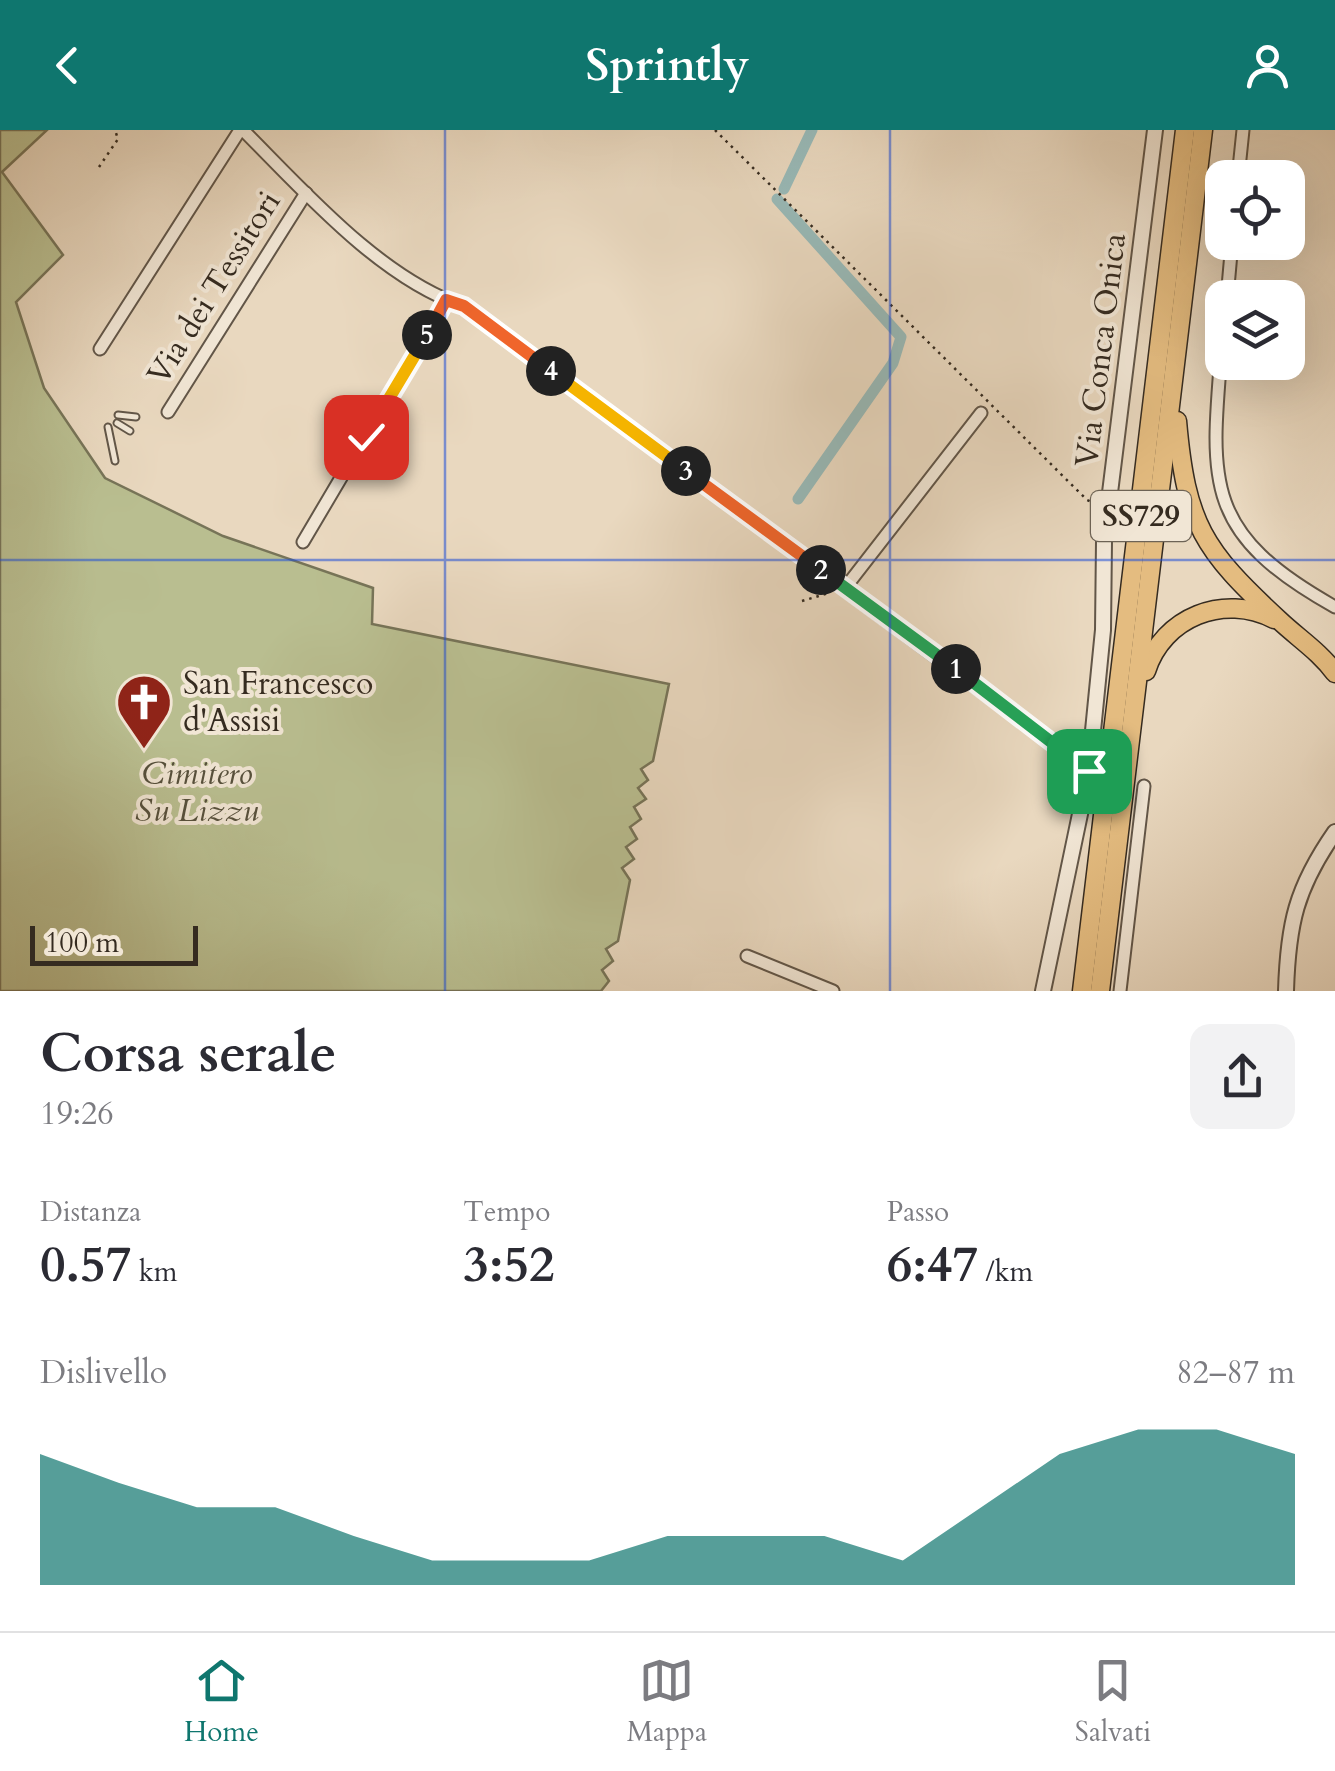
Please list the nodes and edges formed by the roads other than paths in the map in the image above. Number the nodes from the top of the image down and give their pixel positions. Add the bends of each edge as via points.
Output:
1 (242, 130) edge
2 (1155, 130) edge
3 (1203, 130) edge
4 (1244, 130) edge
5 (1184, 133) edge
6 (1240, 160) edge
7 (306, 193) junction
8 (446, 300) junction
9 (100, 349) dead end
10 (1173, 380) junction
11 (1219, 380) edge
12 (168, 412) dead end
13 (981, 413) dead end
14 (118, 415) dead end
15 (136, 416) dead end
16 (117, 423) dead end
17 (108, 427) dead end
18 (130, 431) dead end
19 (114, 461) dead end
20 (303, 542) dead end
21 (845, 588) junction
22 (1335, 607) edge
23 (1284, 625) junction
24 (1335, 673) edge
25 (1135, 704) junction
26 (1089, 771) junction
27 (1144, 786) dead end
28 (1335, 832) edge
29 (1094, 891) junction
30 (747, 956) dead end
31 (833, 991) edge
32 (1043, 991) edge
33 (1070, 991) edge
34 (1082, 991) edge
35 (1100, 991) edge
36 (1120, 991) edge
37 (1286, 991) edge

1 - 7 street
1 - 9 street
2 - 26 street, Via Conca Onica via 1108,509
3 - 10 highway, SS729
4 - 6 street
5 - 29 highway, SS729
7 - 8 street via 400,274
7 - 12 street, Via dei Tessitori
8 - 20 street
8 - 21 street via 464,306
10 - 23 highway via 1189,507 1224,565
10 - 25 highway, SS729
11 - 22 street via 1220,496 1258,555
13 - 21 street
14 - 15 lane
16 - 18 lane
17 - 19 lane
21 - 26 street
23 - 24 highway
23 - 25 highway via 1236,609 1208,609 1185,620 1151,655
25 - 35 highway, SS729
26 - 32 street, Via Conca Onica
27 - 36 street
28 - 37 street via 1294,908
29 - 33 highway
29 - 34 highway, SS729
30 - 31 street

